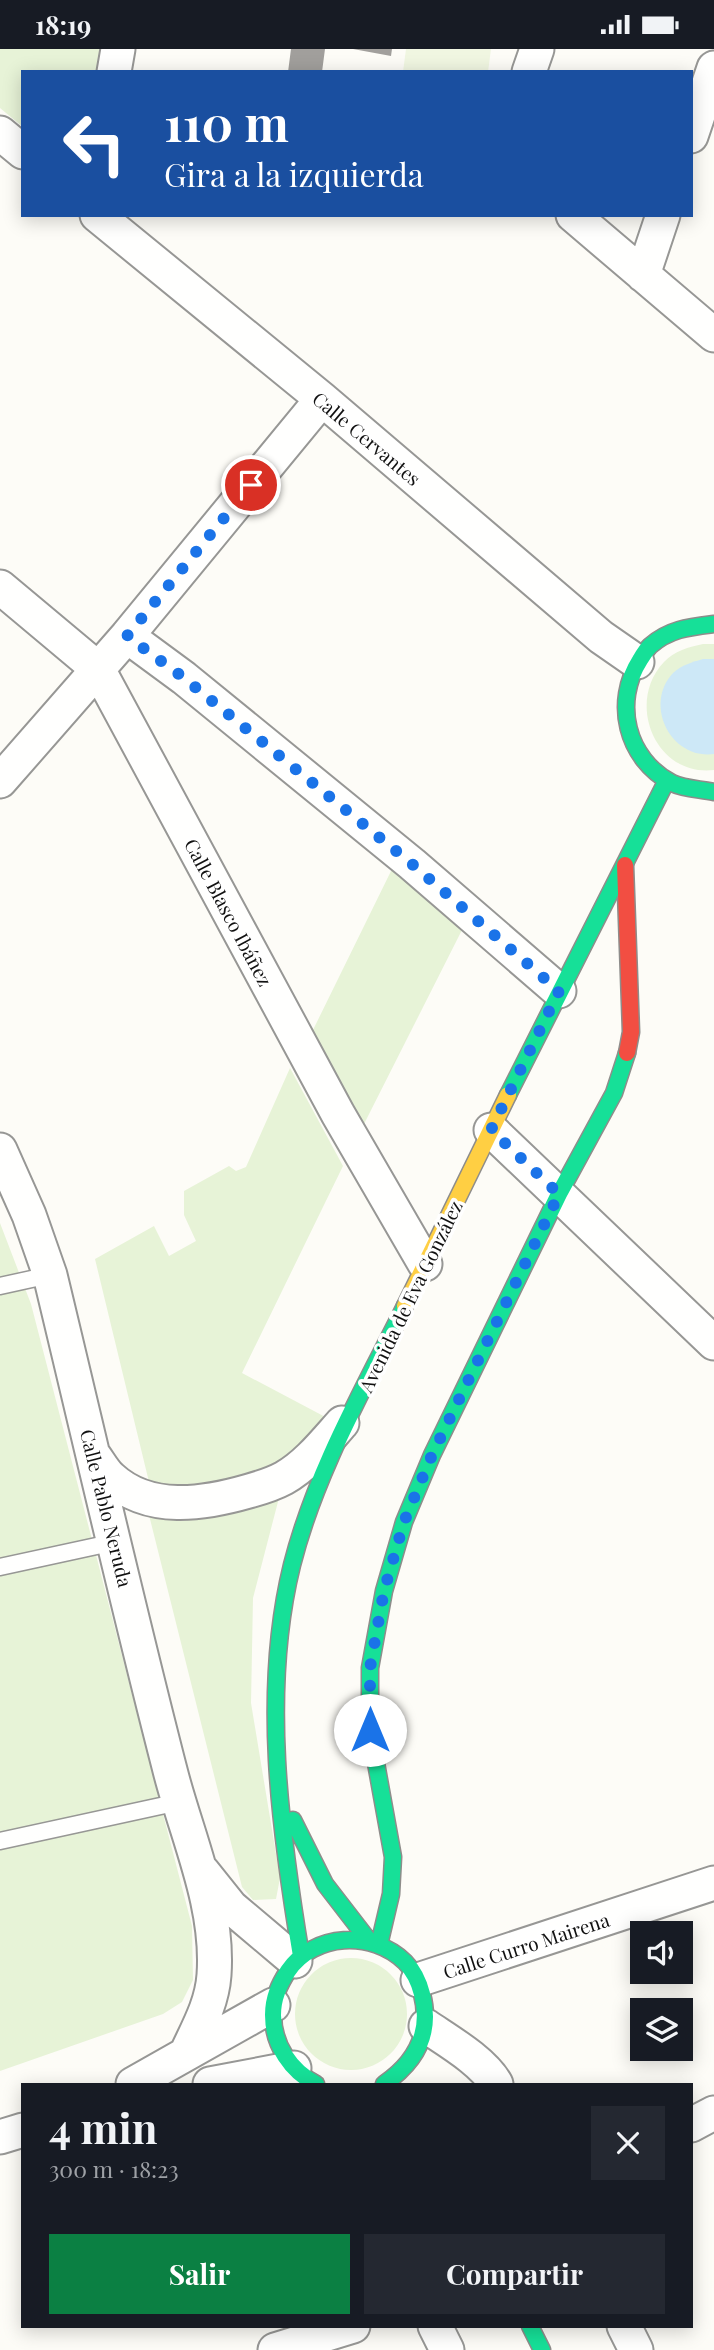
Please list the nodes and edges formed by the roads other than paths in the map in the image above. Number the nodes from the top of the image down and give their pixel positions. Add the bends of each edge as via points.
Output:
1 (118, 49) edge
2 (537, 49) edge
3 (714, 68) edge
4 (114, 70) edge
5 (530, 70) edge
6 (693, 130) edge
7 (0, 133) edge
8 (21, 150) edge
9 (99, 217) edge
10 (575, 217) edge
11 (662, 217) edge
12 (643, 275) junction
13 (714, 335) edge
14 (322, 399) junction
15 (0, 587) edge
16 (714, 624) edge
17 (127, 636) junction
18 (637, 662) junction
19 (98, 669) junction
20 (0, 781) edge
21 (666, 782) junction
22 (714, 792) edge
23 (624, 863) junction
24 (559, 991) junction
25 (491, 1130) junction
26 (0, 1150) edge
27 (559, 1194) junction
28 (425, 1264) junction
29 (50, 1275) junction
30 (0, 1286) edge
31 (714, 1343) edge
32 (355, 1408) junction
33 (94, 1455) junction
34 (115, 1542) junction
35 (0, 1567) edge
36 (278, 1753) junction
37 (179, 1802) junction
38 (0, 1841) edge
39 (201, 1870) junction
40 (714, 1883) edge
41 (374, 1943) junction
42 (298, 1958) junction
43 (418, 1980) junction
44 (273, 2005) junction
45 (422, 2038) junction
46 (186, 2054) junction
47 (423, 2073) dead end
48 (305, 2076) edge
49 (135, 2083) edge
50 (222, 2083) edge
51 (386, 2083) edge
52 (495, 2083) edge
53 (714, 2113) edge
54 (693, 2124) edge
55 (21, 2131) edge
56 (0, 2137) edge
57 (346, 2328) edge
58 (436, 2328) edge
59 (531, 2328) edge
60 (625, 2328) edge
61 (275, 2350) edge
62 (447, 2350) edge
63 (542, 2350) edge
64 (636, 2350) edge

1 - 4 street
2 - 5 street
3 - 6 street
7 - 8 street
9 - 14 street, Calle Cervantes
10 - 12 street
11 - 12 street
12 - 13 street
14 - 17 street
14 - 18 street, Calle Cervantes via 601,637
15 - 19 street, Calle Blasco Ibáñez
16 - 18 main road via 684,627 666,635 649,646
17 - 19 street
17 - 24 street via 402,856
18 - 21 main road via 626,687 624,715 630,741 645,765
19 - 20 street
19 - 28 street, Calle Blasco Ibáñez via 338,1114
21 - 22 main road via 694,792
21 - 23 main road, Avenida de Eva González
23 - 24 main road, Avenida de Eva González
23 - 27 main road, Avenida de Eva González via 631,1032 626,1062
24 - 25 main road, Avenida de Eva González
25 - 27 street
25 - 28 main road, Avenida de Eva González
26 - 29 street, Calle Pablo Neruda
27 - 31 street
27 - 41 main road, Avenida de Eva González via 432,1455 404,1522 384,1591 370,1668 370,1730 393,1857 391,1894
28 - 32 main road, Avenida de Eva González
29 - 30 lane
29 - 33 street, Calle Pablo Neruda
32 - 33 street via 315,1453 284,1478 225,1498 189,1504 136,1494 111,1478
32 - 36 main road, Avenida de Eva González via 296,1547 288,1580 275,1671
33 - 34 street, Calle Pablo Neruda
34 - 35 lane
34 - 37 street, Calle Pablo Neruda
36 - 41 main road via 290,1814 311,1862 341,1909
36 - 42 main road
37 - 38 lane
37 - 39 street, Calle Pablo Neruda
39 - 42 street, Calle Pablo Neruda via 230,1907
39 - 46 street, Calle Pablo Neruda via 214,1973 210,2003
40 - 43 street, Calle Curro Mairena
41 - 42 main road via 348,1938 323,1943
41 - 43 main road via 406,1962
42 - 44 main road via 284,1975
43 - 45 main road via 424,1994
44 - 46 street
44 - 48 main road via 281,2050
45 - 47 main road
45 - 51 main road via 398,2076
45 - 52 street via 459,2048
46 - 49 street
48 - 50 street
53 - 54 street
55 - 56 street
57 - 61 street
58 - 62 street
59 - 63 main road
60 - 64 street

